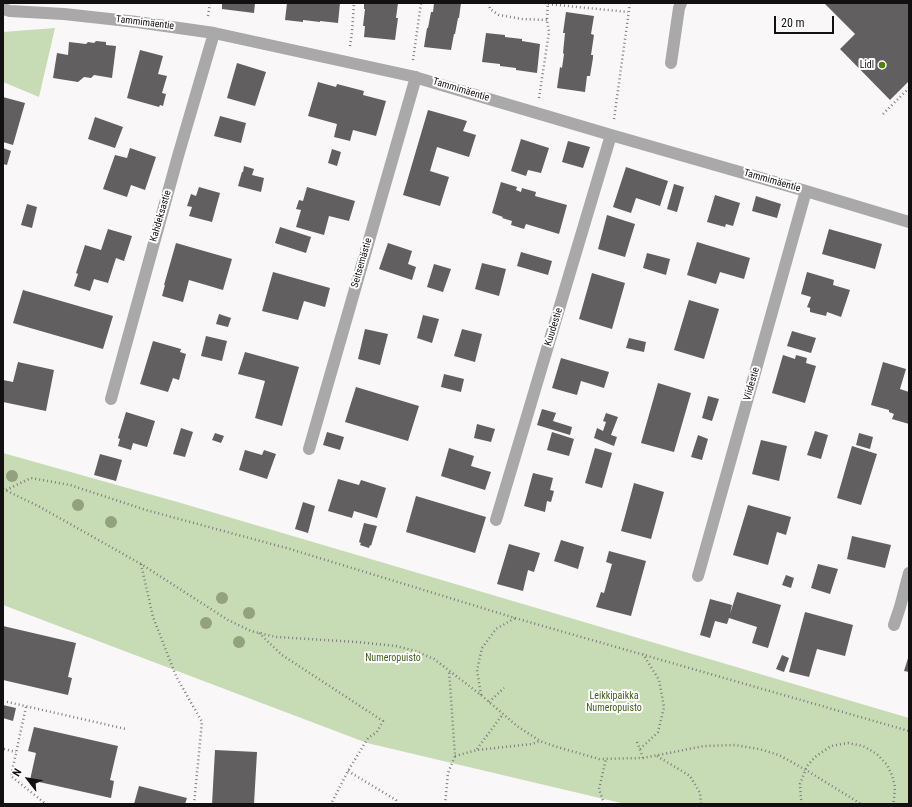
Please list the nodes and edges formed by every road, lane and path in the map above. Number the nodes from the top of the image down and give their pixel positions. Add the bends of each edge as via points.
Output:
1 (354, 3) edge
2 (420, 3) edge
3 (489, 3) edge
4 (630, 3) edge
5 (681, 3) edge
6 (548, 4) edge
7 (3, 9) edge
8 (628, 12) junction
9 (547, 20) junction
10 (214, 33) junction
11 (347, 62) junction
12 (671, 63) dead end
13 (414, 76) junction
14 (909, 88) edge
15 (537, 113) junction
16 (883, 114) dead end
17 (611, 135) junction
18 (806, 191) junction
19 (909, 222) edge
20 (111, 400) dead end
21 (309, 449) dead end
22 (4, 489) edge
23 (496, 520) dead end
24 (141, 564) junction
25 (909, 573) edge
26 (698, 576) dead end
27 (515, 618) junction
28 (894, 625) dead end
29 (259, 633) junction
30 (643, 654) junction
31 (449, 670) junction
32 (504, 688) dead end
33 (481, 695) junction
34 (3, 701) edge
35 (489, 702) junction
36 (26, 707) junction
37 (503, 714) junction
38 (126, 729) dead end
39 (909, 731) edge
40 (540, 741) junction
41 (637, 742) dead end
42 (4, 749) edge
43 (640, 749) junction
44 (476, 750) junction
45 (16, 752) junction
46 (455, 756) junction
47 (656, 756) junction
48 (642, 758) junction
49 (606, 759) junction
50 (806, 770) junction
51 (348, 771) junction
52 (852, 799) junction
53 (46, 804) edge
54 (194, 804) edge
55 (331, 804) edge
56 (397, 804) edge
57 (445, 804) edge
58 (604, 804) edge
59 (701, 804) edge
60 (802, 804) edge
61 (850, 804) edge
62 (861, 804) edge
63 (893, 804) edge

1 - 11 path
2 - 13 path
3 - 9 path via 490,9 499,15
4 - 8 path
5 - 12 street
6 - 8 path
6 - 9 path
7 - 10 street, Tammimäentie via 137,22
8 - 17 path via 616,114
9 - 15 path via 549,32
10 - 11 street, Tammimäentie
10 - 20 street, Kahdeksastie
11 - 13 street, Tammimäentie
13 - 15 street, Tammimäentie
13 - 21 street, Seitsemästie
14 - 16 path
15 - 17 street, Tammimäentie
17 - 18 street, Tammimäentie
17 - 23 street, Kuudestie
18 - 19 street, Tammimäentie
18 - 26 street, Viidestie
22 - 24 path
22 - 27 path via 32,478 70,485 146,510 290,549
24 - 29 path via 228,620
24 - 54 path via 152,617 176,676 202,722
25 - 28 street
27 - 30 path
27 - 33 path via 496,629 482,648 477,670
29 - 31 path via 276,637 396,646 434,659
29 - 51 path via 282,656 383,721 377,732 368,738
30 - 39 path
30 - 43 path via 659,680 664,707 658,732
31 - 33 path
31 - 46 path
32 - 35 path
33 - 35 path
34 - 36 path
35 - 37 path
36 - 38 path
36 - 45 path
37 - 40 path
37 - 44 path
40 - 44 path
40 - 49 path
41 - 43 path
42 - 45 path
43 - 48 path
44 - 46 path
45 - 53 path via 11,776
46 - 57 path via 448,773
47 - 48 path
47 - 50 path via 704,746 735,745 759,748
47 - 59 path via 690,776 700,793
48 - 49 path
49 - 58 path via 599,789
50 - 52 path
50 - 60 path via 800,784
50 - 63 path via 814,757 831,746 848,743 863,746 877,754 887,765 895,787
51 - 55 path
51 - 56 path via 396,800
52 - 61 path
52 - 62 path

